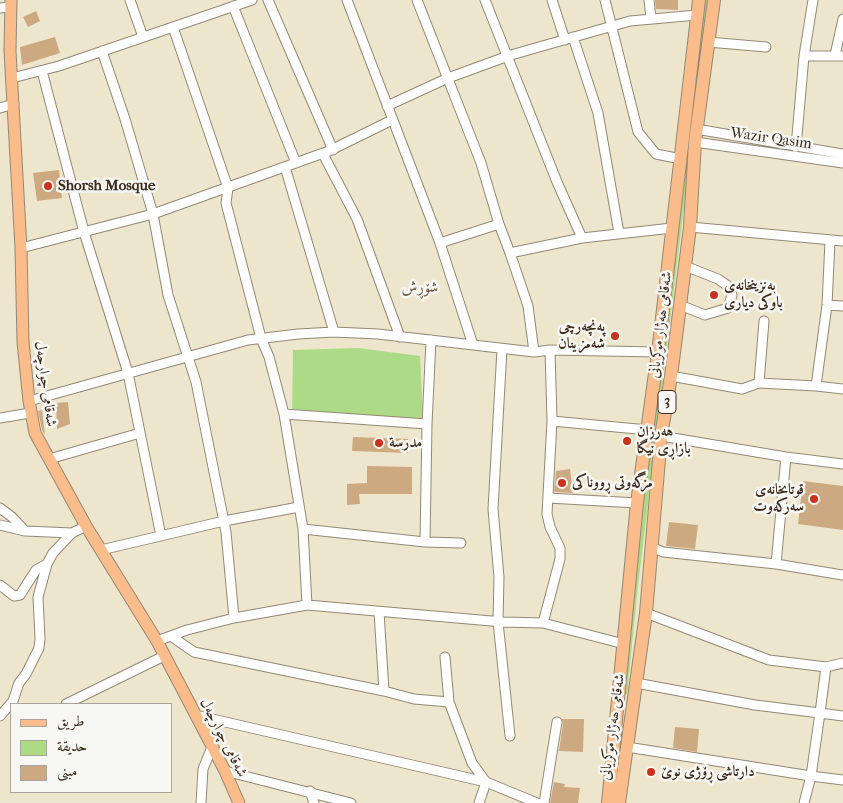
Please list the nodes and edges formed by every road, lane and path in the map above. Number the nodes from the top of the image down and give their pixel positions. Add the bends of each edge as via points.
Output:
1 (130, 0) edge
2 (252, 0) edge
3 (268, 0) edge
4 (347, 0) edge
5 (417, 0) edge
6 (485, 0) edge
7 (552, 0) edge
8 (605, 0) edge
9 (649, 0) edge
10 (699, 0) edge
11 (714, 0) edge
12 (813, 0) edge
13 (7, 4) edge
14 (233, 6) junction
15 (697, 15) junction
16 (650, 18) junction
17 (843, 19) edge
18 (611, 26) junction
19 (174, 27) junction
20 (143, 37) junction
21 (569, 38) junction
22 (708, 42) junction
23 (766, 48) dead end
24 (5, 51) edge
25 (102, 51) junction
26 (507, 56) junction
27 (804, 56) junction
28 (839, 56) edge
29 (42, 71) junction
30 (12, 78) junction
31 (448, 78) junction
32 (14, 104) junction
33 (387, 106) junction
34 (0, 108) edge
35 (392, 120) junction
36 (696, 129) junction
37 (694, 142) junction
38 (796, 147) junction
39 (333, 150) junction
40 (323, 154) junction
41 (843, 154) edge
42 (681, 159) junction
43 (296, 163) junction
44 (843, 163) edge
45 (285, 167) junction
46 (228, 188) junction
47 (153, 214) junction
48 (499, 224) junction
49 (690, 227) junction
50 (672, 228) junction
51 (84, 232) junction
52 (619, 234) junction
53 (582, 238) junction
54 (830, 241) junction
55 (843, 241) edge
56 (440, 243) junction
57 (21, 248) junction
58 (510, 253) junction
59 (685, 266) junction
60 (680, 305) junction
61 (827, 305) junction
62 (843, 306) edge
63 (764, 321) dead end
64 (334, 332) junction
65 (400, 337) junction
66 (261, 338) junction
67 (431, 340) junction
68 (473, 345) junction
69 (502, 349) junction
70 (550, 350) junction
71 (534, 352) junction
72 (658, 352) junction
73 (187, 357) junction
74 (128, 373) junction
75 (671, 376) junction
76 (759, 384) junction
77 (816, 386) junction
78 (843, 389) edge
79 (28, 401) junction
80 (30, 413) junction
81 (284, 414) junction
82 (0, 418) edge
83 (552, 421) junction
84 (427, 424) junction
85 (648, 430) junction
86 (140, 433) junction
87 (661, 436) junction
88 (786, 457) junction
89 (49, 459) junction
90 (843, 464) edge
91 (548, 498) junction
92 (637, 503) junction
93 (299, 507) junction
94 (0, 508) edge
95 (224, 521) junction
96 (0, 525) edge
97 (86, 526) junction
98 (303, 529) junction
99 (25, 531) junction
100 (72, 533) junction
101 (161, 536) junction
102 (425, 542) junction
103 (461, 543) dead end
104 (652, 547) junction
105 (101, 550) junction
106 (47, 564) junction
107 (776, 564) junction
108 (843, 575) edge
109 (0, 585) edge
110 (306, 605) junction
111 (379, 612) junction
112 (646, 613) junction
113 (234, 618) junction
114 (498, 622) junction
115 (543, 623) junction
116 (171, 636) junction
117 (156, 641) junction
118 (624, 644) junction
119 (164, 656) junction
120 (445, 657) dead end
121 (843, 663) edge
122 (826, 667) junction
123 (635, 689) junction
124 (384, 691) junction
125 (618, 695) junction
126 (81, 700) edge
127 (449, 702) junction
128 (11, 703) edge
129 (10, 704) edge
130 (820, 713) junction
131 (195, 715) junction
132 (0, 716) edge
133 (843, 716) edge
134 (616, 720) junction
135 (630, 721) junction
136 (557, 722) dead end
137 (510, 736) dead end
138 (212, 747) junction
139 (627, 747) junction
140 (225, 771) junction
141 (811, 776) junction
142 (843, 780) edge
143 (486, 782) junction
144 (310, 791) junction
145 (201, 803) edge
146 (239, 803) edge
147 (314, 803) edge
148 (351, 803) edge
149 (479, 803) edge
150 (537, 803) edge
151 (544, 803) edge
152 (608, 803) edge
153 (619, 803) edge
154 (804, 803) edge

1 - 20 street
2 - 14 street
3 - 39 street
4 - 33 street
5 - 31 street
6 - 26 street
7 - 21 street
8 - 18 street
9 - 16 street
10 - 15 highway, شەقامی ھەژار موکریانی / 3
11 - 22 highway, شەقامی ھەژار موکریانی / 3
12 - 27 street
13 - 24 main road, شەقامی چوارچەل
14 - 19 street
14 - 43 street
15 - 16 street
15 - 42 highway, شەقامی ھەژار موکریانی / 3
16 - 18 street
17 - 28 street
18 - 21 street
18 - 42 street via 638,132 656,154
19 - 20 street
19 - 46 street
20 - 25 street
21 - 26 street
21 - 52 street via 598,113
22 - 23 street
22 - 36 highway, شەقامی ھەژار موکریانی / 3
24 - 30 main road, شەقامی چوارچەل
25 - 29 street
25 - 47 street
26 - 31 street
26 - 53 street
27 - 28 street
27 - 38 street
29 - 30 street
29 - 51 street
30 - 32 main road, شەقامی چوارچەل
31 - 33 street
31 - 48 street via 481,163
32 - 34 street
32 - 57 main road, شەقامی چوارچەل
33 - 35 street
35 - 39 street
35 - 56 street
36 - 37 highway, شەقامی ھەژار موکریانی / 3
36 - 38 street, Wazir Qasim
37 - 44 street, Wazir Qasim
37 - 49 highway, شەقامی ھەژار موکریانی / 3
38 - 41 street, Wazir Qasim
39 - 40 street
40 - 43 street
40 - 65 street via 357,219
42 - 50 highway, شەقامی ھەژار موکریانی / 3
43 - 45 street
45 - 46 street
45 - 64 street
46 - 47 street
46 - 66 street via 226,203
47 - 51 street
47 - 73 street via 168,295
48 - 56 street
48 - 58 street
49 - 54 street
49 - 59 highway, شەقامی ھەژار موکریانی / 3
50 - 52 street
50 - 72 highway, شەقامی ھەژار موکریانی / 3
51 - 57 street
51 - 74 street
52 - 53 street
53 - 58 street
54 - 55 street
54 - 61 street
56 - 68 street
57 - 79 main road, شەقامی چوارچەل
58 - 71 street via 528,306
59 - 60 highway, شەقامی ھەژار موکریانی / 3
59 - 60 street via 718,279 728,286 732,295 728,308 705,315
60 - 75 highway, شەقامی ھەژار موکریانی / 3
61 - 62 street
61 - 77 street
63 - 76 street
64 - 65 street
64 - 66 street
65 - 67 street
66 - 73 street
66 - 81 street
67 - 68 street
67 - 84 street
68 - 69 street
69 - 71 street
69 - 114 street via 493,509 499,577
70 - 71 street
70 - 72 street
70 - 83 street
72 - 85 highway, شەقامی ھەژار موکریانی / 3
73 - 74 street
73 - 95 street via 196,382
74 - 79 street
74 - 86 street
75 - 76 street via 742,389
75 - 87 highway, شەقامی ھەژار موکریانی / 3
76 - 77 street
77 - 78 street
79 - 80 main road, شەقامی چوارچەل
80 - 82 street
80 - 89 main road, شەقامی چوارچەل via 35,433
81 - 84 street
81 - 93 street
83 - 85 street
83 - 91 street
84 - 102 street
85 - 92 highway, شەقامی ھەژار موکریانی / 3
86 - 89 street
86 - 101 street
87 - 88 street
87 - 104 highway, شەقامی ھەژار موکریانی / 3
88 - 90 street
88 - 107 street
89 - 97 main road, شەقامی چوارچەل
91 - 92 street
91 - 115 street via 547,514 560,548 560,559
92 - 118 highway, شەقامی ھەژار موکریانی / 3
93 - 95 street
93 - 98 street
94 - 99 street
95 - 101 street
95 - 113 street
96 - 99 street
97 - 100 street
97 - 105 main road, شەقامی چوارچەل
98 - 102 street
98 - 110 street
99 - 100 street
100 - 106 street
101 - 105 street
102 - 103 street
104 - 107 street via 663,552
104 - 112 highway, شەقامی ھەژار موکریانی / 3
105 - 117 main road, شەقامی چوارچەل
106 - 109 street via 36,570 20,595 14,596
106 - 128 street via 38,597 39,648
107 - 108 street
110 - 111 street
110 - 113 street
111 - 114 street
111 - 124 street
112 - 122 street via 769,660
112 - 123 highway, شەقامی ھەژار موکریانی / 3
113 - 116 street
114 - 115 street
114 - 137 street
115 - 118 street
116 - 117 street
116 - 124 street via 194,652
117 - 119 main road, شەقامی چوارچەل
118 - 125 highway, شەقامی ھەژار موکریانی / 3
119 - 126 street
119 - 131 main road, شەقامی چوارچەل
120 - 127 street
121 - 122 street
122 - 130 street
123 - 125 highway via 630,701
123 - 130 street
123 - 135 highway, شەقامی ھەژار موکریانی / 3
124 - 127 street via 414,699
125 - 134 highway, شەقامی ھەژار موکریانی / 3
127 - 143 street via 472,763
129 - 132 street
130 - 133 street
130 - 141 street
131 - 138 main road, شەقامی چوارچەل
131 - 143 street
134 - 135 highway via 626,718
134 - 152 highway, شەقامی ھەژار موکریانی / 3
135 - 139 highway, شەقامی ھەژار موکریانی / 3
136 - 151 street
138 - 140 main road, شەقامی چوارچەل
138 - 145 street via 203,769
139 - 141 street
139 - 153 highway, شەقامی ھەژار موکریانی / 3
140 - 144 street
140 - 146 main road, شەقامی چوارچەل
141 - 142 street
141 - 154 street
143 - 149 street
143 - 150 street
144 - 147 street
144 - 148 street

